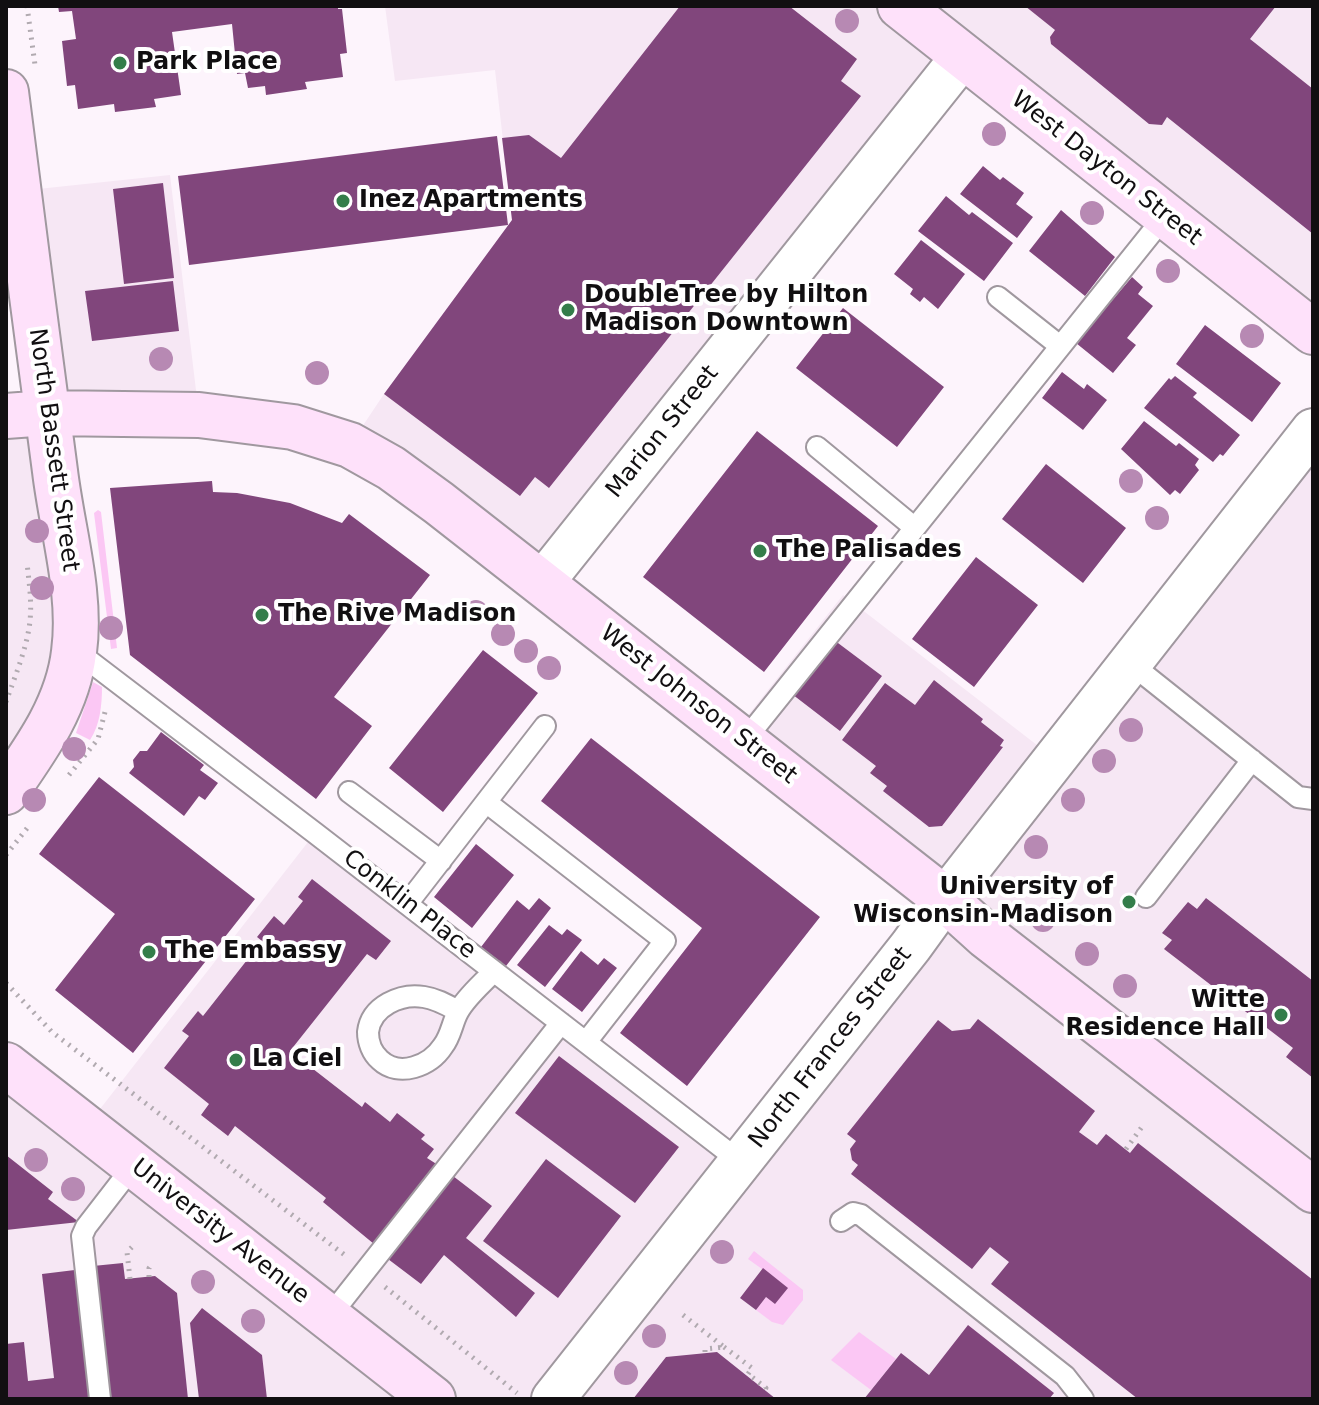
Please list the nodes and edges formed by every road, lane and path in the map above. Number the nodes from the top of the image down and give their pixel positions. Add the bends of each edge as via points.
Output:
1 (900, 6) edge
2 (963, 56) junction
3 (6, 92) edge
4 (1165, 216) junction
5 (998, 297) dead end
6 (1313, 332) edge
7 (1060, 346) junction
8 (26, 414) edge
9 (1313, 430) edge
10 (817, 447) dead end
11 (915, 528) junction
12 (26, 560) dead end
13 (542, 583) junction
14 (75, 650) junction
15 (1130, 663) junction
16 (6, 702) edge
17 (545, 726) dead end
18 (744, 741) junction
19 (1252, 760) junction
20 (6, 792) edge
21 (349, 792) dead end
22 (1313, 799) edge
23 (486, 802) junction
24 (441, 861) junction
25 (1146, 897) dead end
26 (945, 899) junction
27 (407, 904) junction
28 (494, 971) junction
29 (6, 983) edge
30 (458, 1011) junction
31 (561, 1023) junction
32 (586, 1042) junction
33 (6, 1065) edge
34 (1144, 1124) dead end
35 (1126, 1149) dead end
36 (742, 1163) junction
37 (134, 1165) junction
38 (1313, 1190) edge
39 (841, 1221) dead end
40 (132, 1247) dead end
41 (153, 1263) dead end
42 (365, 1271) junction
43 (149, 1277) dead end
44 (130, 1279) dead end
45 (683, 1315) dead end
46 (329, 1317) junction
47 (724, 1347) junction
48 (705, 1353) dead end
49 (765, 1390) dead end
50 (100, 1399) edge
51 (433, 1399) edge
52 (524, 1399) edge
53 (553, 1399) edge
54 (1083, 1399) edge

1 - 2 main road, West Dayton Street
2 - 4 main road, West Dayton Street
2 - 13 street, Marion Street
3 - 8 main road, North Bassett Street
4 - 6 main road, West Dayton Street
4 - 7 lane
5 - 7 lane
7 - 11 lane
8 - 13 main road, West Johnson Street via 199,415 293,427 350,445 391,468
8 - 14 main road, North Bassett Street via 73,591
9 - 15 street, North Frances Street
10 - 11 lane
11 - 18 lane
12 - 16 path via 30,621
13 - 18 main road, West Johnson Street
14 - 20 main road, North Bassett Street via 57,711
14 - 27 lane, Conklin Place
15 - 19 lane
15 - 26 street, North Frances Street
17 - 23 lane
18 - 26 main road, West Johnson Street
19 - 22 lane via 1298,797
19 - 25 lane
21 - 24 lane
23 - 24 lane
23 - 32 lane via 665,941
24 - 27 lane
26 - 36 street, North Frances Street
26 - 38 main road, West Johnson Street
27 - 28 lane, Conklin Place
28 - 30 lane
28 - 31 lane, Conklin Place
29 - 42 path via 52,1032
30 - 30 lane via 424,997 397,999 371,1023 368,1034 375,1056 396,1068 423,1064 445,1045
31 - 32 lane, Conklin Place
31 - 42 lane
32 - 36 lane, Conklin Place
33 - 37 main road, University Avenue
34 - 35 path
36 - 53 street, North Frances Street
37 - 46 main road, University Avenue
37 - 50 lane via 82,1236
39 - 54 lane via 853,1213 861,1215 1065,1376
40 - 44 path via 127,1252
41 - 43 path
42 - 46 lane
42 - 52 path
45 - 47 path
46 - 51 main road, University Avenue
47 - 48 path
47 - 49 path via 752,1368 748,1374

